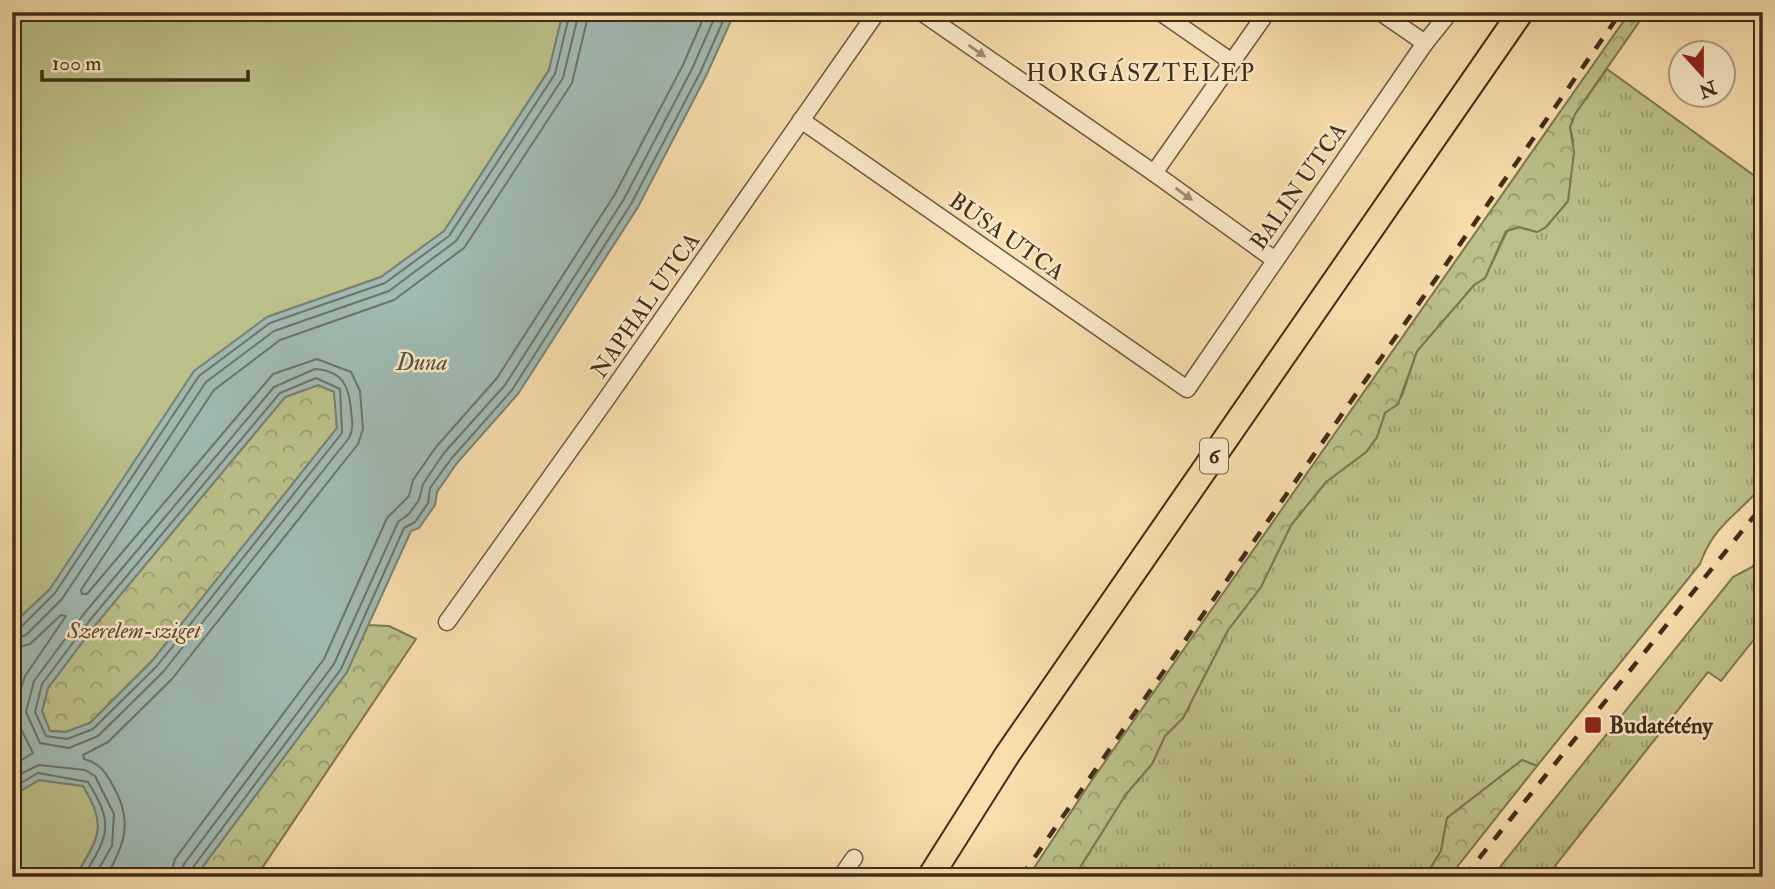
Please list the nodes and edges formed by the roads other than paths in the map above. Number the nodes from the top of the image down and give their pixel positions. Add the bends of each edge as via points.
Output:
1 (877, 12) edge
2 (921, 12) edge
3 (1160, 12) edge
4 (1267, 12) edge
5 (1380, 12) edge
6 (1450, 12) edge
7 (1520, 12) edge
8 (1425, 43) junction
9 (1232, 62) junction
10 (801, 120) junction
11 (1154, 173) junction
12 (1275, 260) junction
13 (1188, 389) joint
14 (447, 621) dead end
15 (854, 858) dead end
16 (841, 877) edge
17 (930, 877) edge

1 - 10 street, NAPHAL UTCA
2 -> 11 street
3 - 9 street
4 - 9 street
5 - 8 street
6 - 8 street, BALIN UTCA
7 - 17 main road, 6 via 1007,755
8 - 12 street, BALIN UTCA
9 - 11 street
10 - 13 street, BUSA UTCA
10 - 14 street, NAPHAL UTCA
11 -> 12 street
12 - 13 street, BALIN UTCA
15 - 16 street

